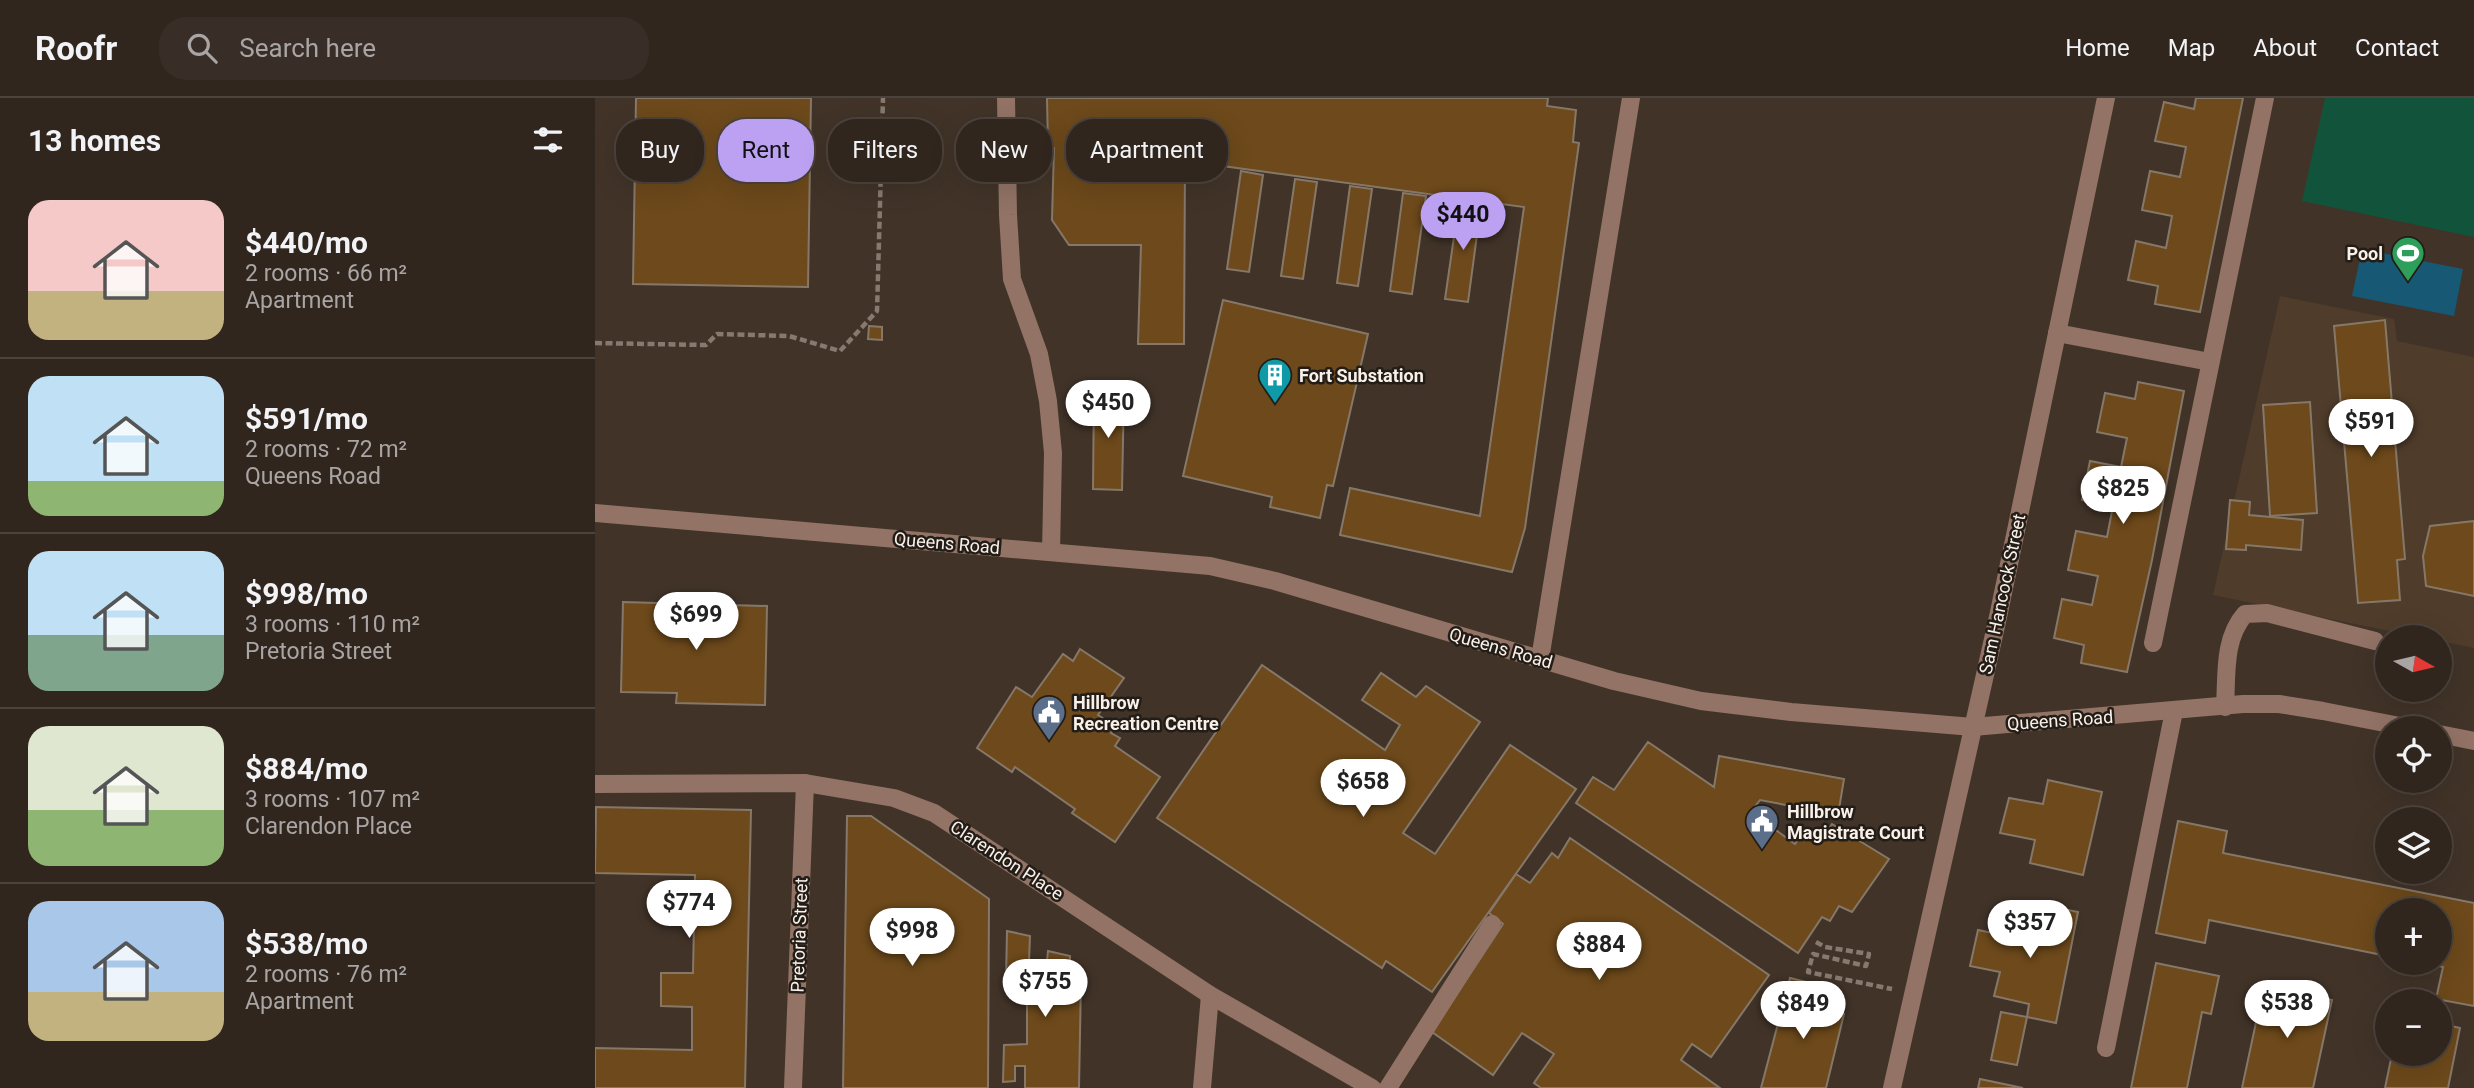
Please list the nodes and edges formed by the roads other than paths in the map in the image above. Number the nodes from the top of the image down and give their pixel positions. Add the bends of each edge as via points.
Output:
1 (1006, 98) edge
2 (1631, 98) edge
3 (2106, 98) edge
4 (2265, 98) edge
5 (2057, 333) junction
6 (2210, 362) junction
7 (595, 513) edge
8 (1051, 552) junction
9 (2375, 641) dead end
10 (2153, 643) dead end
11 (1540, 659) junction
12 (2225, 707) junction
13 (2174, 711) junction
14 (2375, 722) edge
15 (1973, 727) junction
16 (2452, 737) edge
17 (2474, 741) edge
18 (805, 783) junction
19 (595, 784) edge
20 (1492, 924) dead end
21 (1210, 995) junction
22 (2106, 1048) dead end
23 (793, 1088) edge
24 (1202, 1088) edge
25 (1372, 1088) edge
26 (1388, 1088) edge
27 (1892, 1088) edge

1 - 8 street via 1012,279 1039,354 1048,401 1053,453
2 - 11 street
3 - 5 street, Sam Hancock Street
4 - 6 street
5 - 6 street
5 - 15 street, Sam Hancock Street
6 - 10 street
7 - 8 street, Queens Road
8 - 11 street, Queens Road via 1210,566
9 - 12 street via 2267,613 2245,614 2228,647
11 - 15 street, Queens Road via 1701,701
12 - 13 street, Queens Road
12 - 14 street, Queens Road via 2279,704
13 - 15 street, Queens Road
13 - 22 street
15 - 27 street, Sam Hancock Street
16 - 17 street
18 - 19 street, Clarendon Place
18 - 21 street, Clarendon Place via 894,798 934,813
18 - 23 street, Pretoria Street
20 - 26 street
21 - 24 street
21 - 25 street, Clarendon Place

